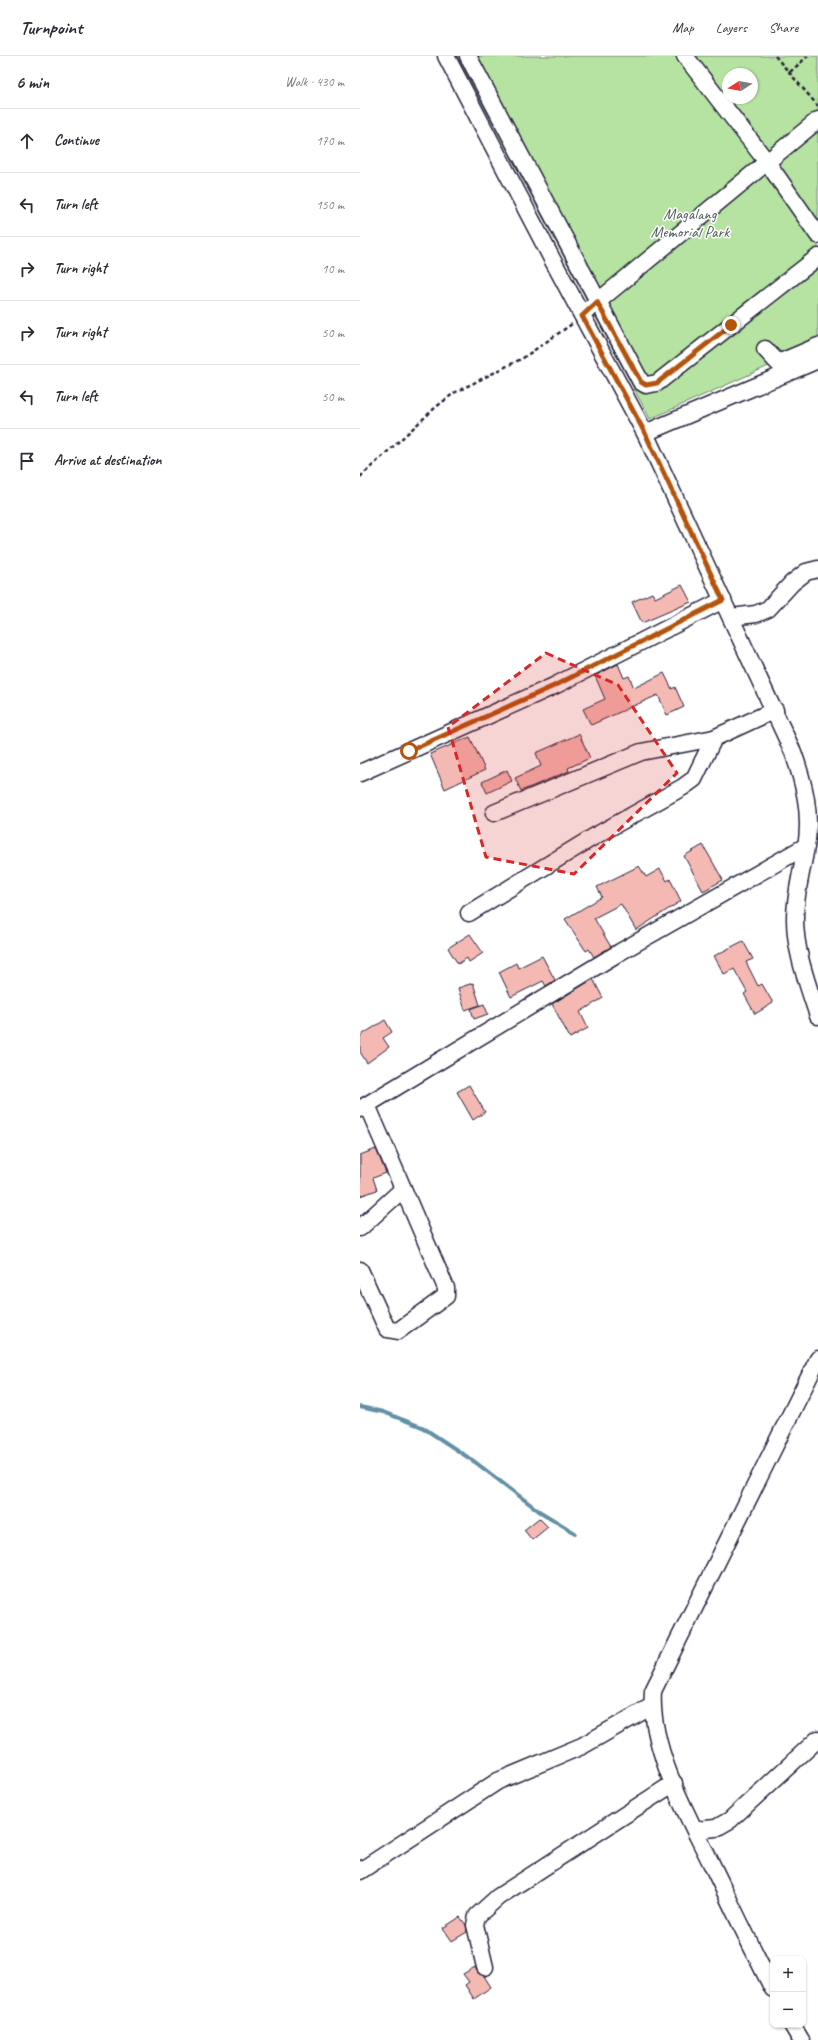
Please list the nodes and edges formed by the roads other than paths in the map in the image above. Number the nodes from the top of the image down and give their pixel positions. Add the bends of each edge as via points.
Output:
1 (446, 56) edge
2 (468, 56) edge
3 (685, 56) edge
4 (818, 120) edge
5 (767, 162) junction
6 (818, 235) edge
7 (818, 257) edge
8 (597, 302) junction
9 (582, 316) junction
10 (818, 346) edge
11 (765, 349) dead end
12 (818, 360) edge
13 (645, 433) junction
14 (818, 569) edge
15 (723, 600) junction
16 (731, 617) junction
17 (775, 710) junction
18 (714, 738) junction
19 (360, 773) edge
20 (812, 789) edge
21 (494, 813) dead end
22 (806, 846) junction
23 (469, 913) dead end
24 (818, 1016) edge
25 (363, 1107) edge
26 (403, 1189) junction
27 (360, 1228) edge
28 (360, 1270) edge
29 (818, 1359) edge
30 (652, 1706) junction
31 (818, 1739) edge
32 (674, 1783) junction
33 (695, 1830) junction
34 (360, 1871) edge
35 (485, 1967) dead end
36 (770, 1983) edge
37 (794, 2028) edge
38 (802, 2040) edge

1 - 9 street
2 - 8 street
3 - 5 street
4 - 5 street
5 - 6 street
5 - 8 street
7 - 8 street via 657,383 646,385 641,382
8 - 9 street
9 - 13 street
10 - 11 street via 778,363
12 - 13 street
13 - 15 street
14 - 16 street via 806,572 792,583 768,609 756,614
15 - 16 street
15 - 19 street via 554,686
16 - 17 street
17 - 18 street
17 - 20 street
18 - 21 street via 641,752
18 - 23 street via 694,779 684,787 595,836
20 - 22 street
22 - 24 street via 796,896 796,941
22 - 25 street via 620,952
25 - 26 street
26 - 27 street
26 - 28 street via 446,1288 446,1296 398,1331 387,1329
29 - 30 street via 660,1675 653,1691
30 - 32 street via 660,1742
30 - 34 street via 582,1746 498,1781
31 - 33 street via 730,1820 716,1828
32 - 33 street
32 - 35 street via 498,1897 477,1916 475,1925
33 - 36 street
37 - 38 street

